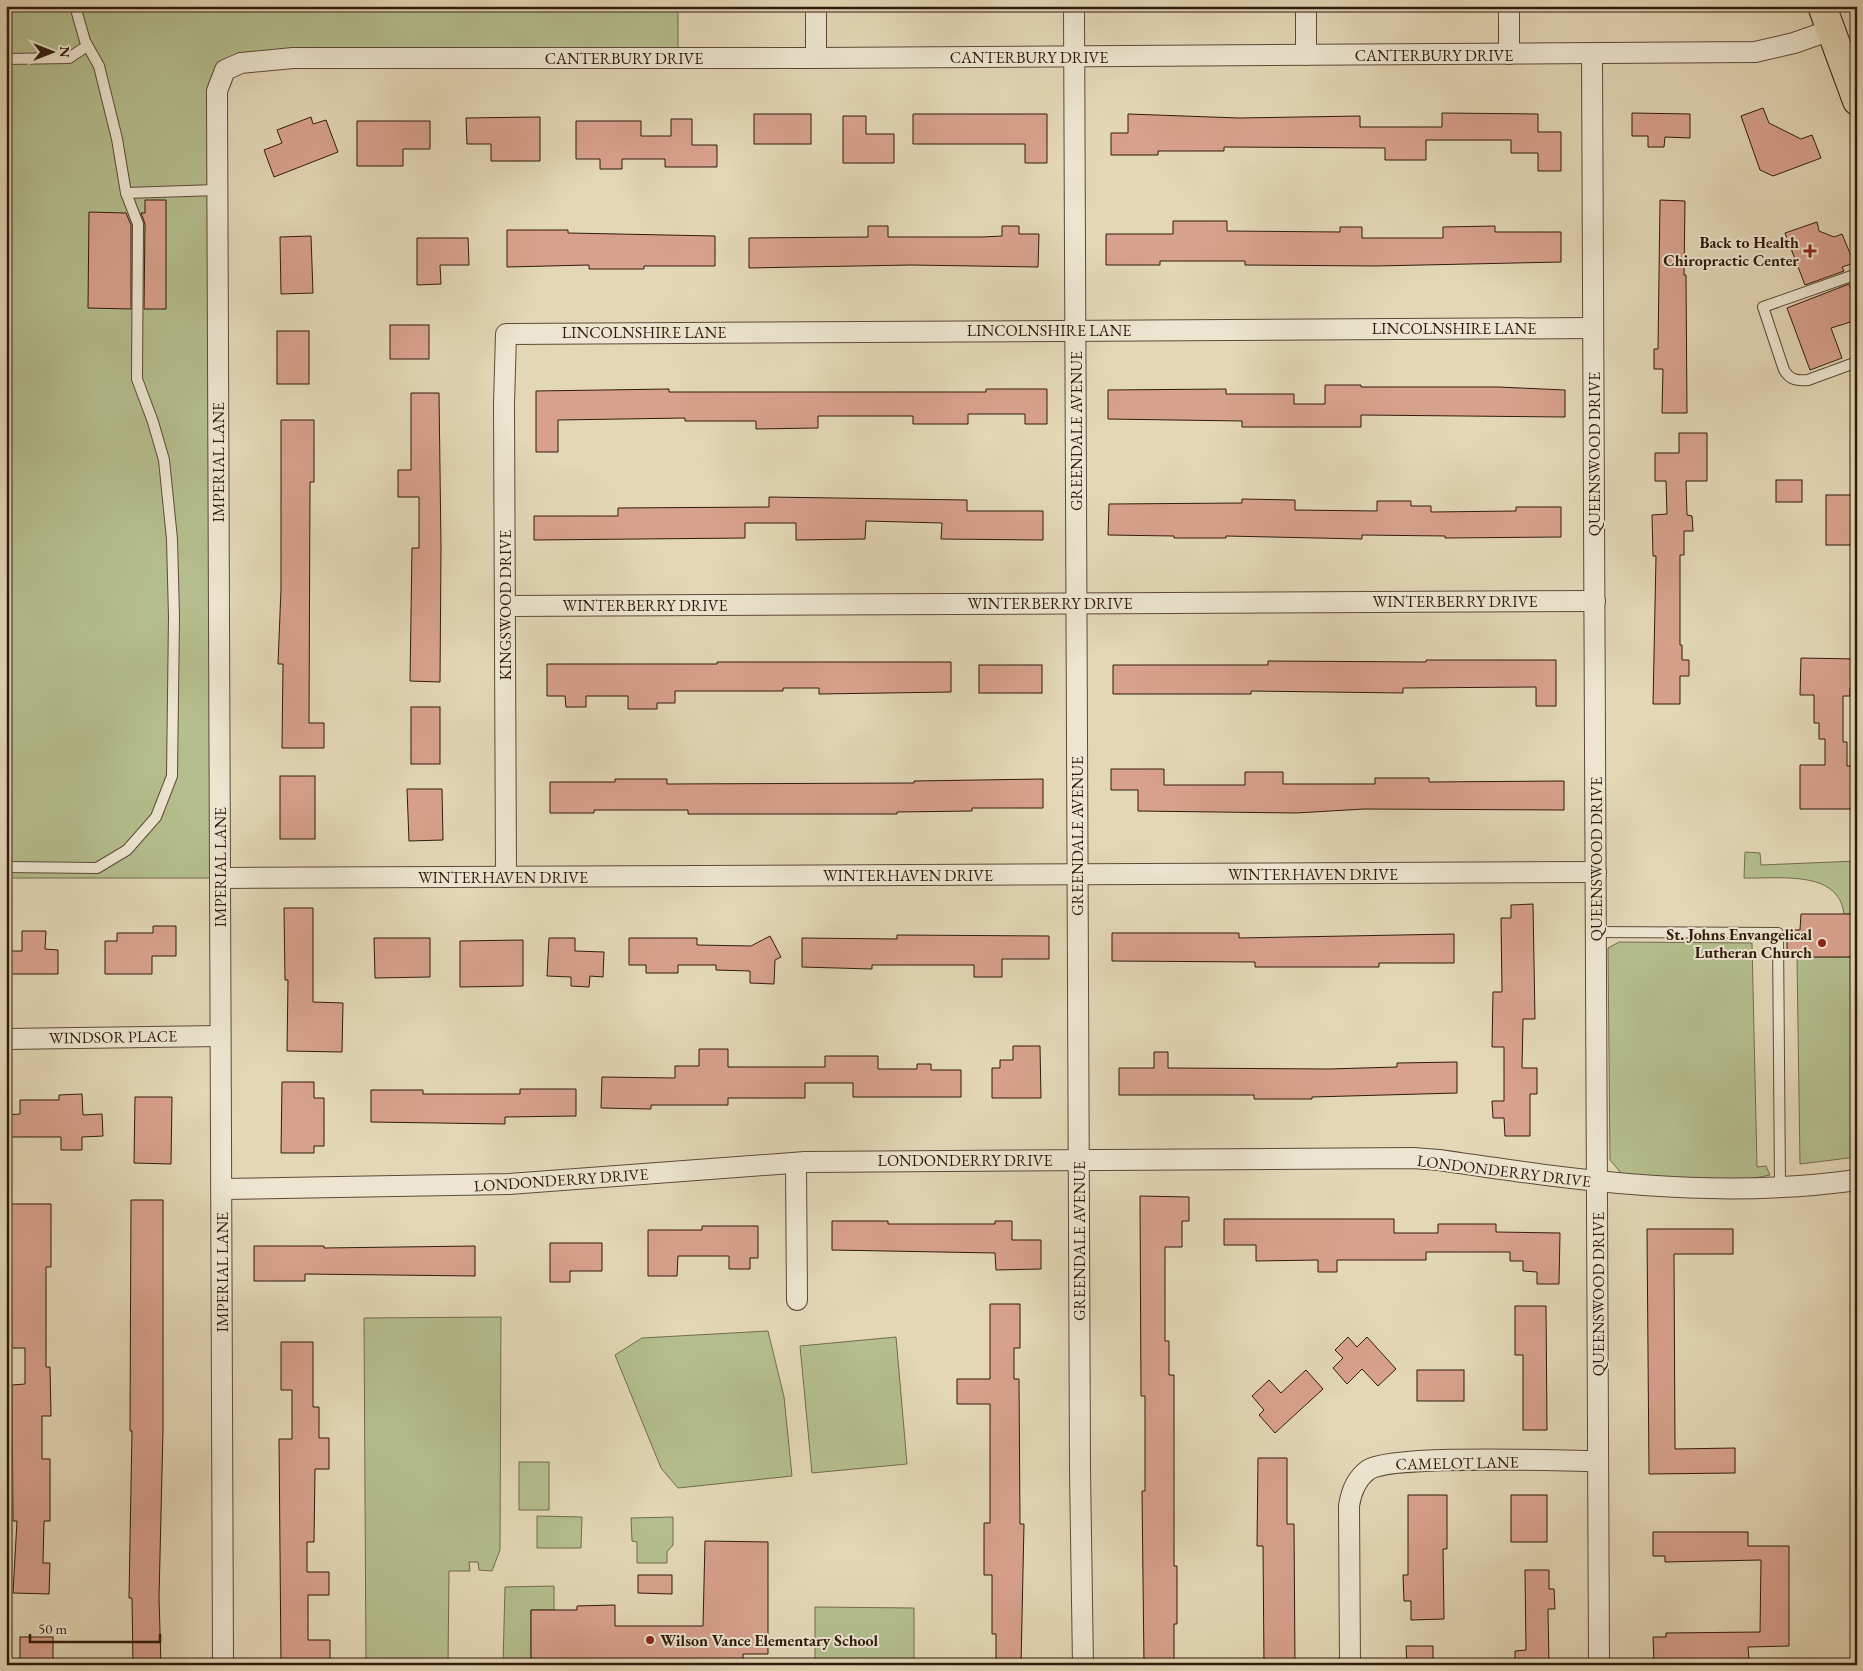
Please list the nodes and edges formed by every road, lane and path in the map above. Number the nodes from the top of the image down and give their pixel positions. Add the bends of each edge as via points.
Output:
1 (75, 6) edge
2 (816, 6) edge
3 (1074, 6) edge
4 (1306, 6) edge
5 (1509, 6) edge
6 (1827, 18) edge
7 (87, 46) junction
8 (1509, 54) junction
9 (1592, 54) junction
10 (1306, 55) junction
11 (1074, 56) junction
12 (816, 58) junction
13 (6, 60) edge
14 (225, 70) joint
15 (1857, 101) edge
16 (217, 190) junction
17 (126, 193) junction
18 (1857, 274) edge
19 (1593, 328) junction
20 (1076, 330) junction
21 (506, 334) joint
22 (1857, 362) edge
23 (1595, 601) junction
24 (1077, 603) junction
25 (505, 606) junction
26 (6, 867) edge
27 (1596, 872) junction
28 (1077, 874) junction
29 (506, 877) junction
30 (220, 878) junction
31 (1596, 932) junction
32 (220, 1036) junction
33 (6, 1039) edge
34 (1078, 1160) junction
35 (796, 1163) junction
36 (1857, 1180) edge
37 (1598, 1183) junction
38 (1780, 1188) junction
39 (222, 1189) junction
40 (797, 1300) dead end
41 (1598, 1461) junction
42 (223, 1665) edge
43 (1083, 1665) edge
44 (1350, 1665) edge
45 (1599, 1665) edge

1 - 7 lane
2 - 12 street
3 - 11 street, GREENDALE AVENUE
4 - 10 street
5 - 8 street
6 - 9 street, CANTERBURY DRIVE via 1786,45 1755,52
6 - 15 highway
7 - 13 lane via 68,58
7 - 17 lane via 99,66 105,87
8 - 9 street, CANTERBURY DRIVE
8 - 10 street, CANTERBURY DRIVE
9 - 19 street, QUEENSWOOD DRIVE
10 - 11 street, CANTERBURY DRIVE
11 - 12 street, CANTERBURY DRIVE
11 - 20 street, GREENDALE AVENUE
12 - 14 street, CANTERBURY DRIVE via 293,58 241,62
14 - 16 street, IMPERIAL LANE via 217,91
16 - 17 lane
16 - 30 street, IMPERIAL LANE
17 - 26 lane via 138,224 136,379 164,460 172,539 172,776 156,817 127,850 97,868
18 - 22 lane via 1763,307 1788,377 1808,380
19 - 20 street, LINCOLNSHIRE LANE
19 - 23 street, QUEENSWOOD DRIVE
20 - 21 street, LINCOLNSHIRE LANE
20 - 24 street, GREENDALE AVENUE
21 - 25 street, KINGSWOOD DRIVE
23 - 24 street, WINTERBERRY DRIVE
23 - 27 street, QUEENSWOOD DRIVE
24 - 25 street, WINTERBERRY DRIVE
24 - 28 street, GREENDALE AVENUE
25 - 29 street, KINGSWOOD DRIVE
27 - 28 street, WINTERHAVEN DRIVE
27 - 31 street, QUEENSWOOD DRIVE
28 - 29 street, WINTERHAVEN DRIVE
28 - 34 street, GREENDALE AVENUE
29 - 30 street, WINTERHAVEN DRIVE
30 - 32 street, IMPERIAL LANE
31 - 37 street, QUEENSWOOD DRIVE
31 - 38 lane via 1778,933
32 - 33 street, WINDSOR PLACE
32 - 39 street, IMPERIAL LANE
34 - 35 street, LONDONDERRY DRIVE
34 - 37 street, LONDONDERRY DRIVE via 1422,1159
34 - 43 street, GREENDALE AVENUE
35 - 39 street, LONDONDERRY DRIVE via 508,1184
35 - 40 street
36 - 38 street, LONDONDERRY DRIVE
37 - 38 street, LONDONDERRY DRIVE via 1696,1190
37 - 41 street, QUEENSWOOD DRIVE
39 - 42 street, IMPERIAL LANE
41 - 44 street, CAMELOT LANE via 1421,1461 1382,1464 1368,1470 1351,1492 1349,1506
41 - 45 street, QUEENSWOOD DRIVE

